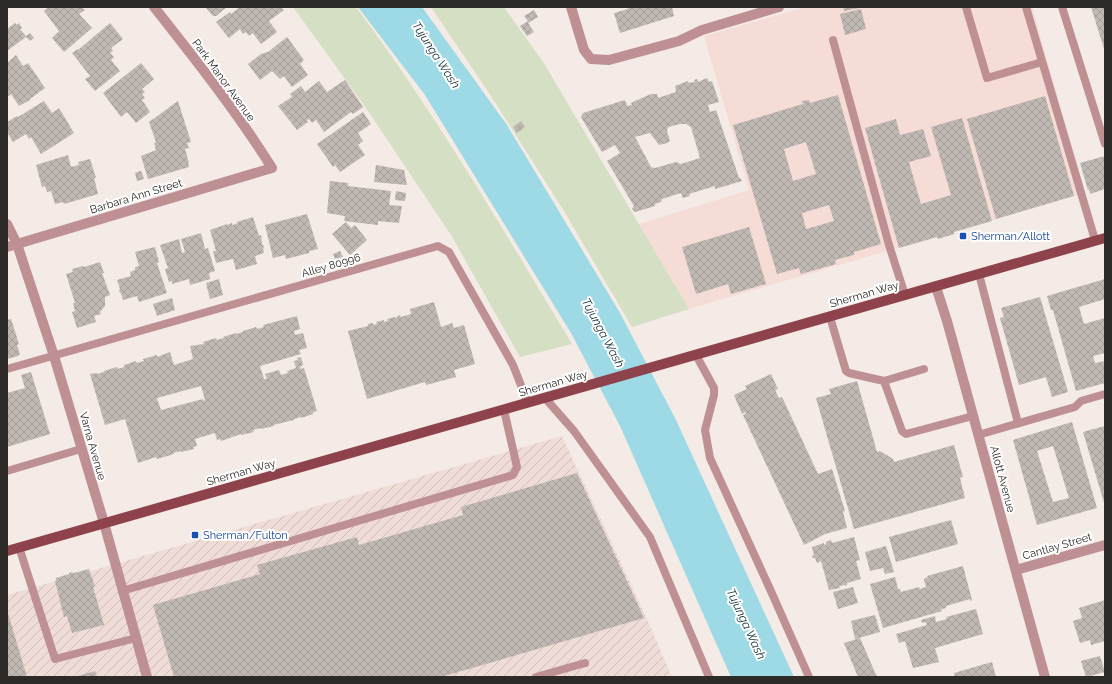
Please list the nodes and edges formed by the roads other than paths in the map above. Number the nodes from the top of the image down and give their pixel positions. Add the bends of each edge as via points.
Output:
1 (154, 7) edge
2 (571, 7) edge
3 (779, 7) edge
4 (966, 7) edge
5 (1026, 7) edge
6 (1062, 7) edge
7 (833, 40) dead end
8 (1042, 62) junction
9 (1105, 144) edge
10 (272, 168) joint
11 (7, 224) edge
12 (1100, 239) edge
13 (12, 246) edge
14 (979, 274) junction
15 (936, 287) junction
16 (906, 295) junction
17 (830, 317) junction
18 (696, 355) junction
19 (54, 356) junction
20 (7, 369) edge
21 (924, 369) dead end
22 (884, 381) junction
23 (1105, 394) edge
24 (545, 398) junction
25 (528, 403) junction
26 (504, 410) junction
27 (973, 416) junction
28 (1018, 423) junction
29 (978, 435) junction
30 (81, 449) junction
31 (7, 471) edge
32 (104, 523) junction
33 (1105, 545) edge
34 (19, 547) junction
35 (7, 551) edge
36 (1016, 570) junction
37 (122, 591) junction
38 (136, 638) junction
39 (585, 663) dead end
40 (147, 677) edge
41 (536, 677) edge
42 (709, 677) edge
43 (809, 677) edge
44 (1045, 677) edge

1 - 10 street, Park Manor Avenue
2 - 3 street via 584,50 591,59 609,60 679,41 702,30
4 - 8 lane via 987,78
5 - 8 lane
6 - 9 lane
7 - 16 lane via 889,244
8 - 12 lane
10 - 13 street, Barbara Ann Street
11 - 13 street, Varna Avenue
12 - 14 main road, Sherman Way
13 - 19 street, Varna Avenue
14 - 15 main road, Sherman Way
14 - 28 lane
15 - 16 main road, Sherman Way
15 - 27 street, Allott Avenue
16 - 17 main road, Sherman Way
17 - 18 main road, Sherman Way
17 - 22 lane via 846,371
18 - 24 main road, Sherman Way
18 - 43 lane via 714,388 705,430 710,458
19 - 20 lane, Alley 80996
19 - 25 lane, Alley 80996 via 438,246 449,252 513,365
19 - 30 street, Varna Avenue
21 - 22 lane
22 - 27 lane via 902,431 906,434
23 - 28 lane via 1081,401 1075,407
24 - 25 main road, Sherman Way
24 - 42 lane via 574,431 650,537
25 - 26 main road, Sherman Way
26 - 32 main road, Sherman Way
26 - 37 lane via 517,467 513,475
27 - 29 street, Allott Avenue
28 - 29 lane
29 - 36 street, Allott Avenue
30 - 31 lane
30 - 32 street, Varna Avenue
32 - 34 main road, Sherman Way
32 - 37 street, Varna Avenue
33 - 36 street, Cantlay Street
34 - 35 main road, Sherman Way
34 - 38 lane via 55,659
36 - 44 street, Allott Avenue
37 - 38 street, Varna Avenue
38 - 40 street, Varna Avenue
39 - 41 lane

